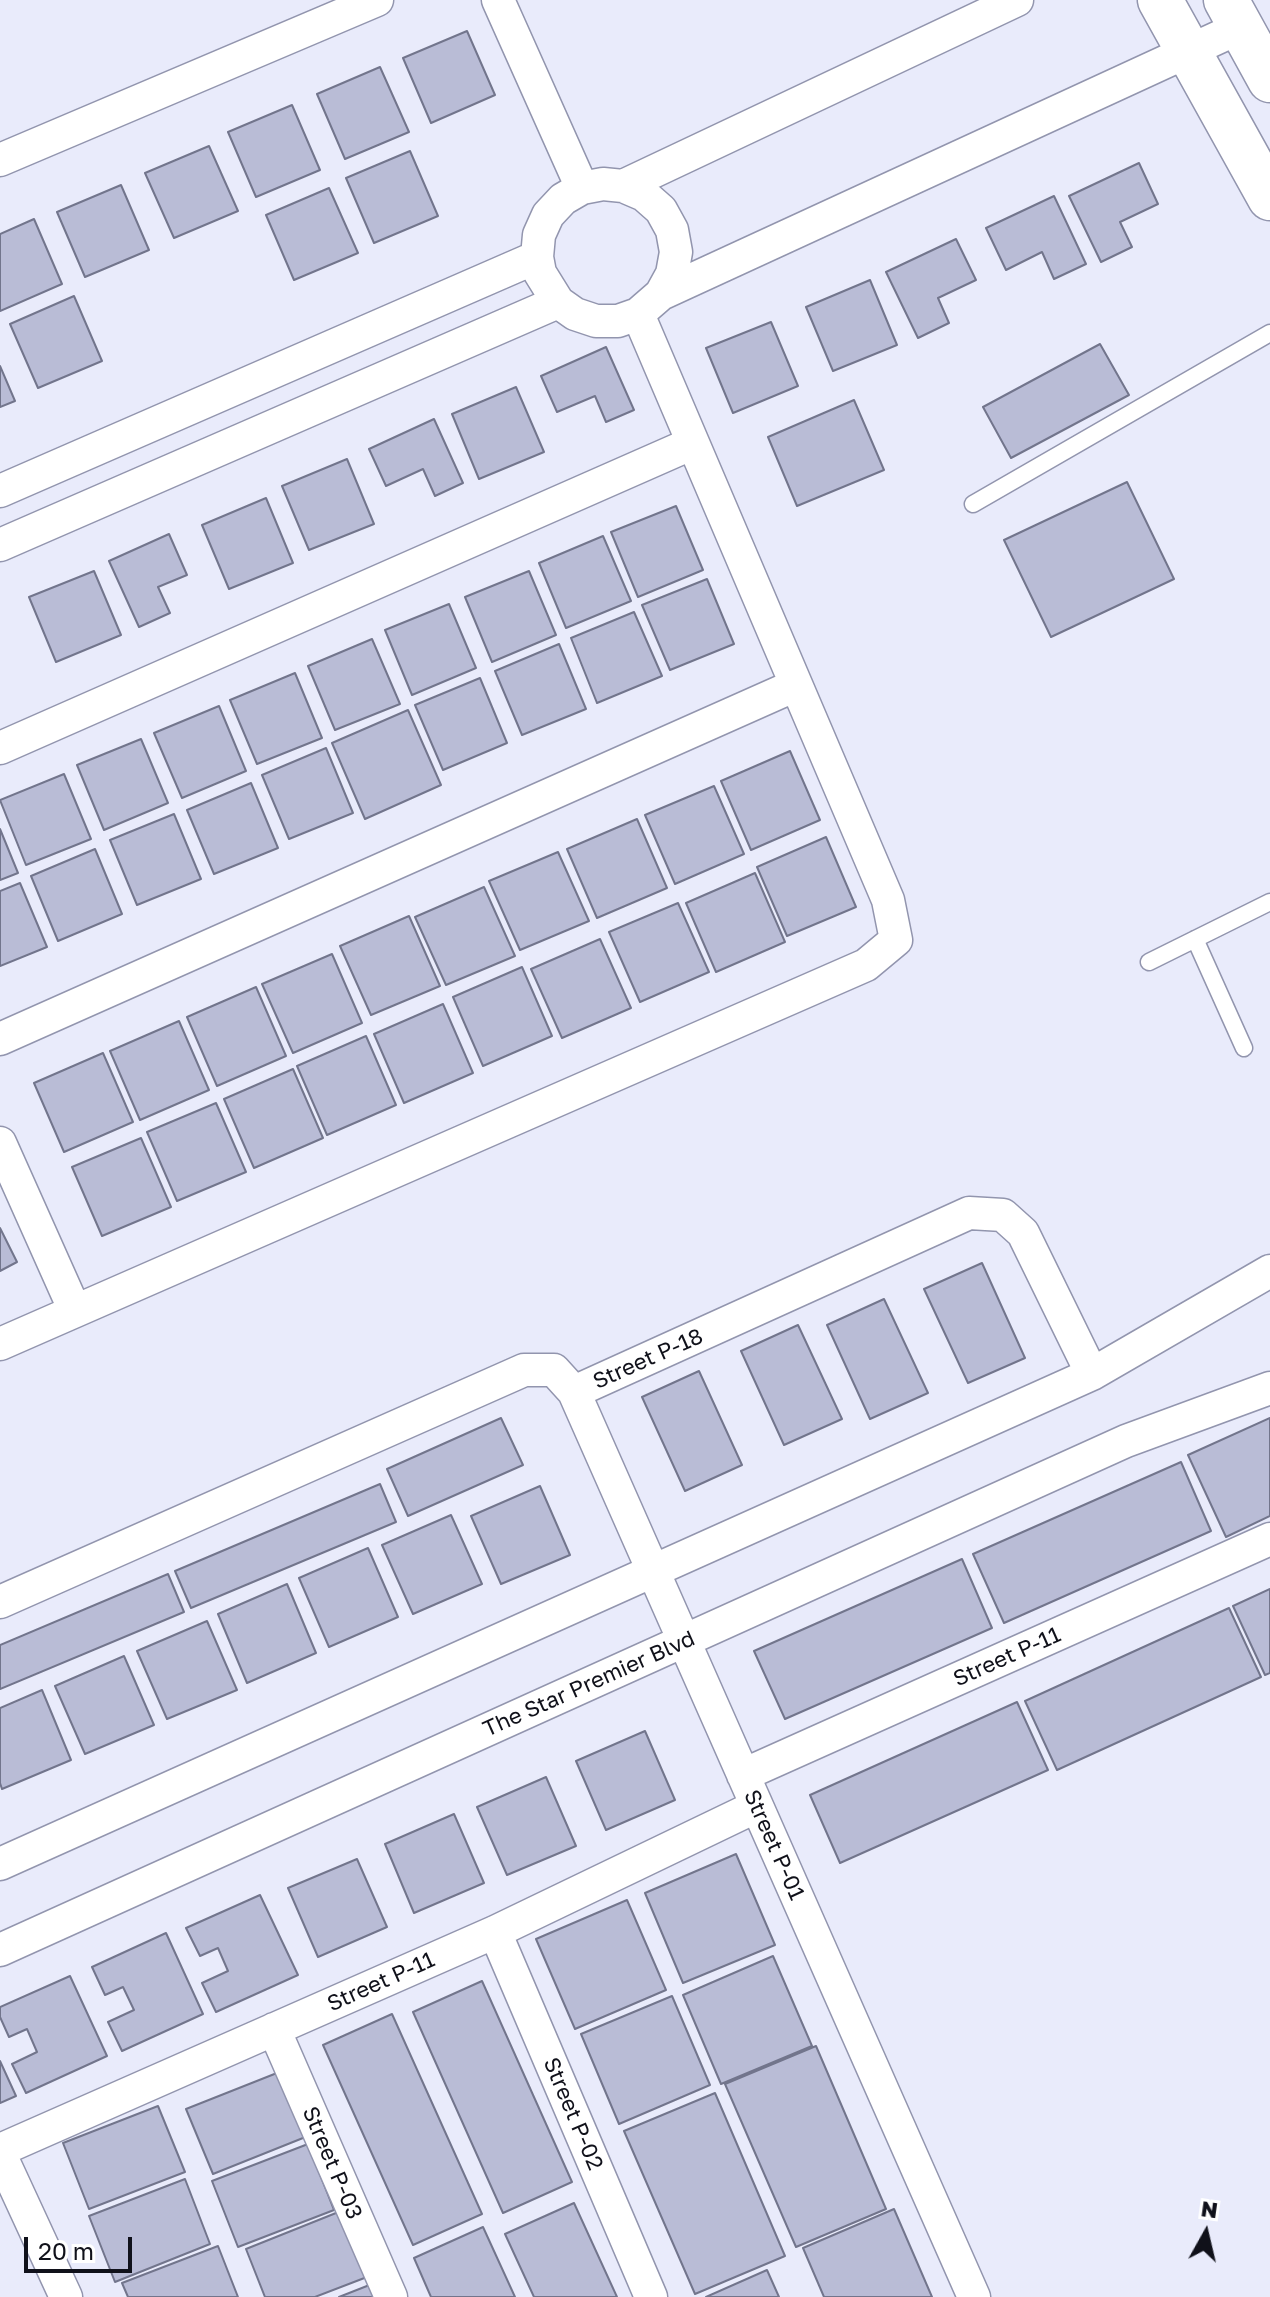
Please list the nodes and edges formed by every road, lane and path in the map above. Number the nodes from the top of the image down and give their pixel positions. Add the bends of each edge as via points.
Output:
1 (377, 0) edge
2 (498, 0) edge
3 (1017, 0) edge
4 (1160, 0) edge
5 (1233, 13) edge
6 (1189, 51) junction
7 (1268, 73) edge
8 (0, 160) edge
9 (623, 186) junction
10 (582, 188) junction
11 (1269, 193) edge
12 (537, 257) junction
13 (558, 302) junction
14 (650, 304) junction
15 (1270, 333) edge
16 (693, 443) junction
17 (0, 491) edge
18 (973, 504) dead end
19 (0, 545) edge
20 (796, 685) junction
21 (0, 748) edge
22 (1270, 902) edge
23 (1195, 939) junction
24 (1149, 962) dead end
25 (0, 1039) edge
26 (1244, 1048) dead end
27 (0, 1143) edge
28 (1268, 1278) edge
29 (75, 1311) junction
30 (0, 1344) edge
31 (1092, 1374) junction
32 (1270, 1388) edge
33 (574, 1392) junction
34 (1270, 1539) edge
35 (653, 1570) junction
36 (0, 1602) edge
37 (684, 1641) junction
38 (743, 1775) junction
39 (757, 1806) junction
40 (0, 1864) edge
41 (495, 1932) junction
42 (0, 1950) edge
43 (274, 2029) junction
44 (0, 2152) edge
45 (66, 2297) edge
46 (391, 2297) edge
47 (651, 2297) edge
48 (974, 2297) edge

1 - 8 street
2 - 10 street
3 - 9 street
4 - 6 main road
5 - 6 street
5 - 7 main road
6 - 11 main road
6 - 14 street
9 - 10 street
9 - 14 street via 661,210 672,230 672,274
10 - 12 street via 548,215
12 - 13 street via 540,273
12 - 17 street
13 - 14 street via 596,321 618,321
13 - 19 street
14 - 16 street
15 - 18 lane
16 - 20 street
16 - 21 street
20 - 25 street
20 - 29 street via 888,900 896,940 866,965
22 - 23 lane
23 - 24 lane
23 - 26 lane
27 - 29 street
28 - 31 street
29 - 30 street
31 - 33 street, Street P-18 via 1023,1233 1003,1215 969,1213
31 - 35 street
32 - 37 street, The Star Premier Blvd via 1126,1441
33 - 35 street, Street P-01
33 - 36 street, Street P-18 via 554,1370 524,1370
34 - 38 street, Street P-11
35 - 37 street, Street P-01
35 - 40 street
37 - 38 street, Street P-01
37 - 42 street, The Star Premier Blvd
38 - 39 street, Street P-01
39 - 41 street, Street P-11
39 - 48 street, Street P-01
41 - 43 street, Street P-11
41 - 47 street, Street P-02
43 - 44 street, Street P-11
43 - 46 street, Street P-03
44 - 45 street

